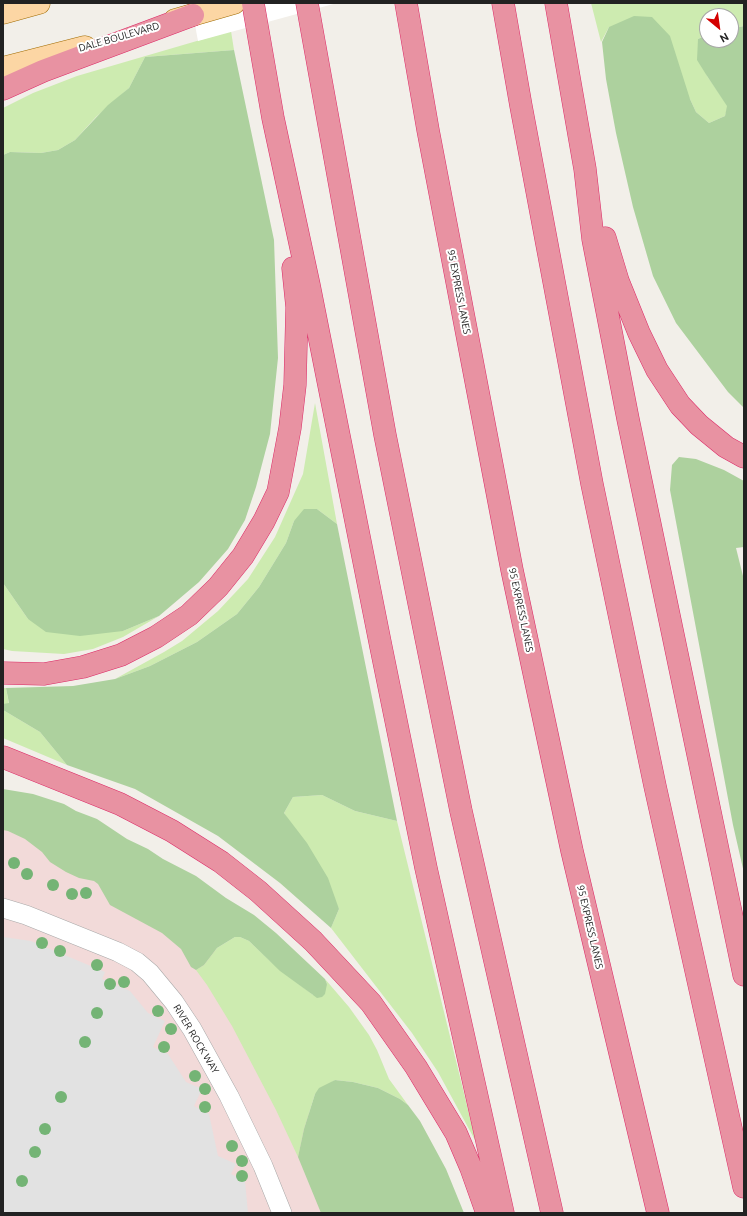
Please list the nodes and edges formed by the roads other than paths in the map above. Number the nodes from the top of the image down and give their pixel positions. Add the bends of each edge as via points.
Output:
1 (39, 3) edge
2 (234, 3) edge
3 (253, 3) edge
4 (307, 3) edge
5 (406, 3) edge
6 (503, 3) edge
7 (556, 3) edge
8 (3, 13) edge
9 (193, 15) junction
10 (3, 68) edge
11 (3, 89) edge
12 (279, 150) junction
13 (585, 169) junction
14 (744, 457) edge
15 (3, 673) edge
16 (3, 757) edge
17 (3, 908) edge
18 (744, 975) edge
19 (744, 1187) edge
20 (282, 1213) edge
21 (487, 1213) edge
22 (503, 1213) edge
23 (552, 1213) edge
24 (658, 1213) edge

1 - 8 main road
2 - 9 main road, DALE BOULEVARD
3 - 12 highway
4 - 23 highway via 385,435 460,803
5 - 24 highway, 95 EXPRESS LANES via 514,578 572,851
6 - 19 highway via 592,484 654,786
7 - 13 highway
9 - 10 main road, DALE BOULEVARD via 101,43
9 - 11 highway via 43,71
12 - 15 highway via 297,307 295,385 278,492 264,521 243,556 218,587 189,615 156,637 121,655 83,667 44,674
12 - 22 highway via 311,293 426,868
13 - 14 highway via 618,281 657,370 680,405 699,425 726,447
13 - 18 highway via 593,239 628,419
16 - 21 highway via 120,804 172,831 222,862 313,941 370,1003 416,1066 456,1133
17 - 20 street, RIVER ROCK WAY via 118,952 150,973 192,1029 229,1096 263,1166

